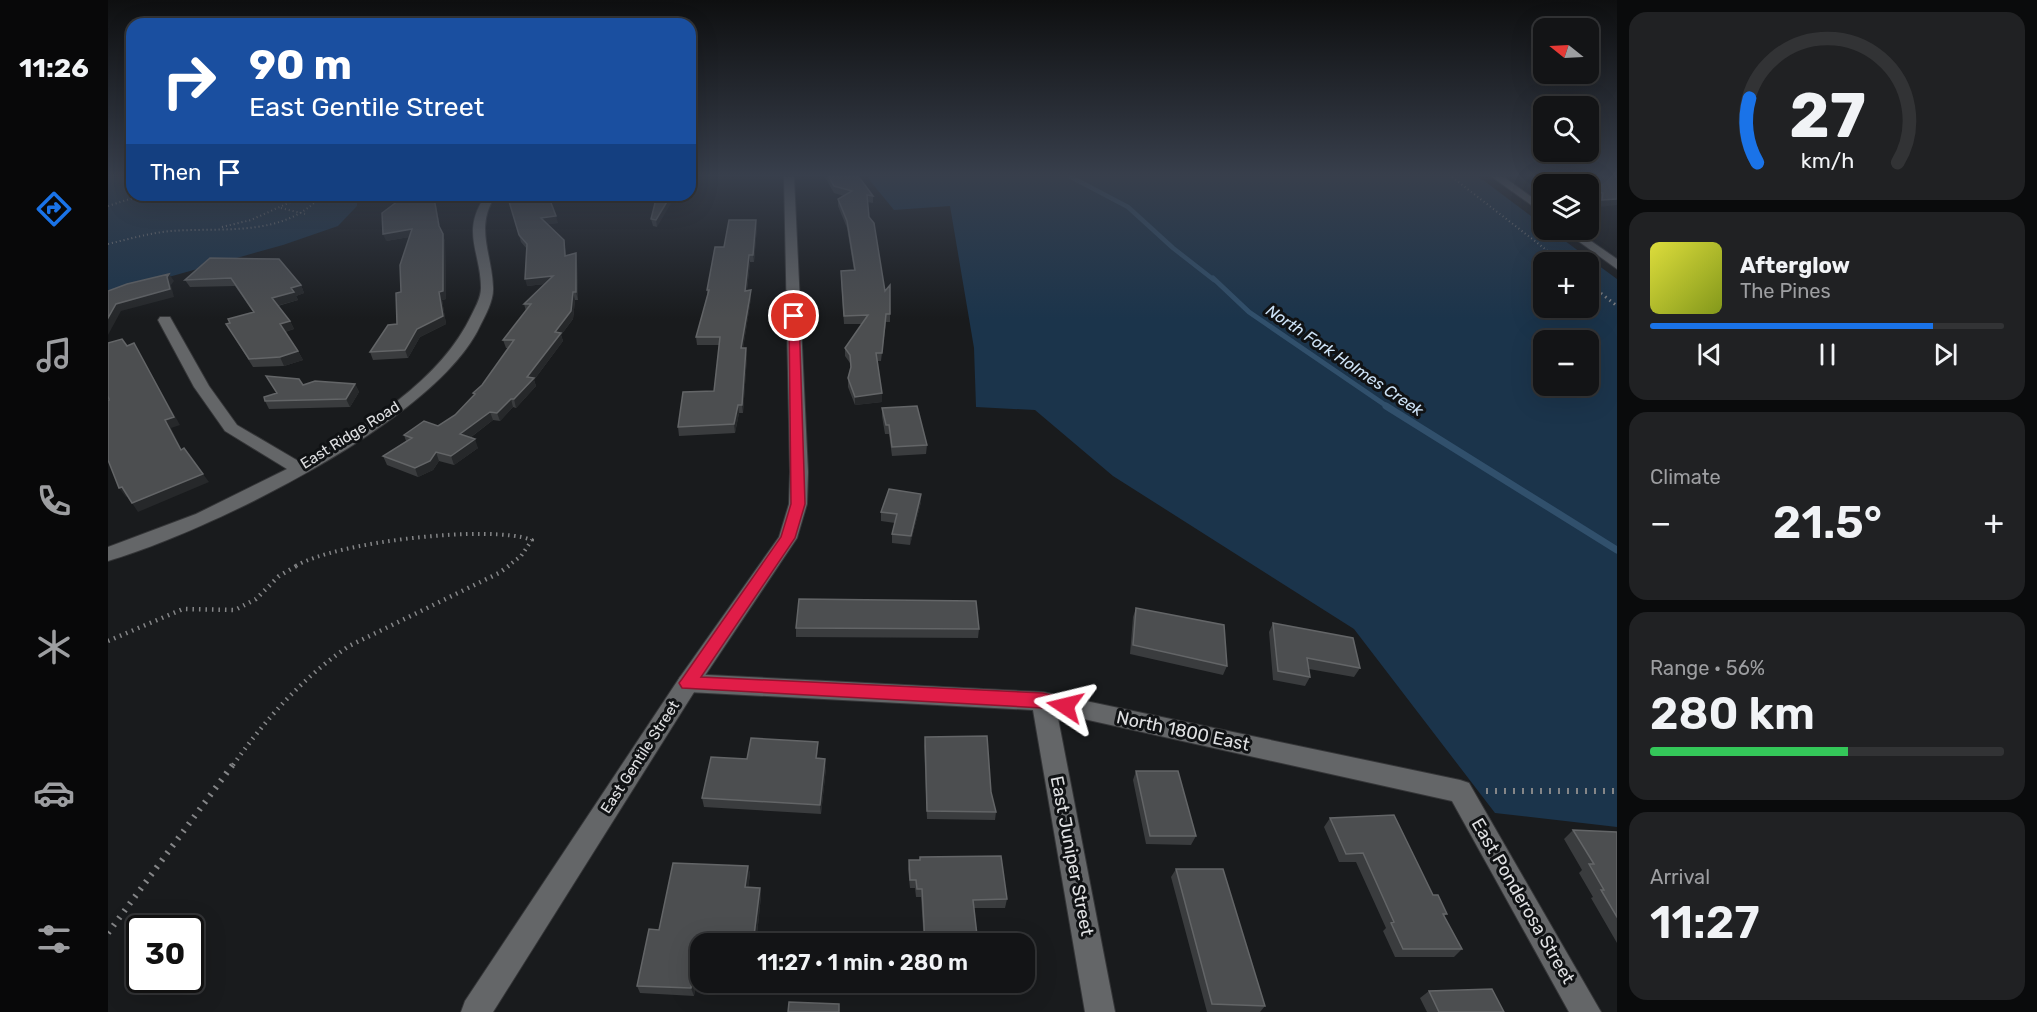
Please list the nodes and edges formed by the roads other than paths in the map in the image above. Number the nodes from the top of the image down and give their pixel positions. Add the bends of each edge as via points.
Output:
1 (478, 224) edge
2 (790, 224) edge
3 (1582, 240) edge
4 (1617, 265) edge
5 (165, 320) dead end
6 (298, 468) junction
7 (108, 554) edge
8 (688, 683) junction
9 (1043, 701) junction
10 (1460, 790) joint
11 (476, 1012) edge
12 (1101, 1012) edge
13 (1586, 1012) edge

1 - 6 street, East Ridge Road via 487,290 469,334 445,365 384,418
2 - 8 street, East Gentile Street via 798,504 788,538
3 - 4 street
5 - 6 street via 202,387 231,428
6 - 7 street, East Ridge Road via 202,518
8 - 9 street, North 1800 East
8 - 11 street, East Gentile Street
9 - 10 street, North 1800 East
9 - 12 street, East Juniper Street
10 - 13 street, East Ponderosa Street

